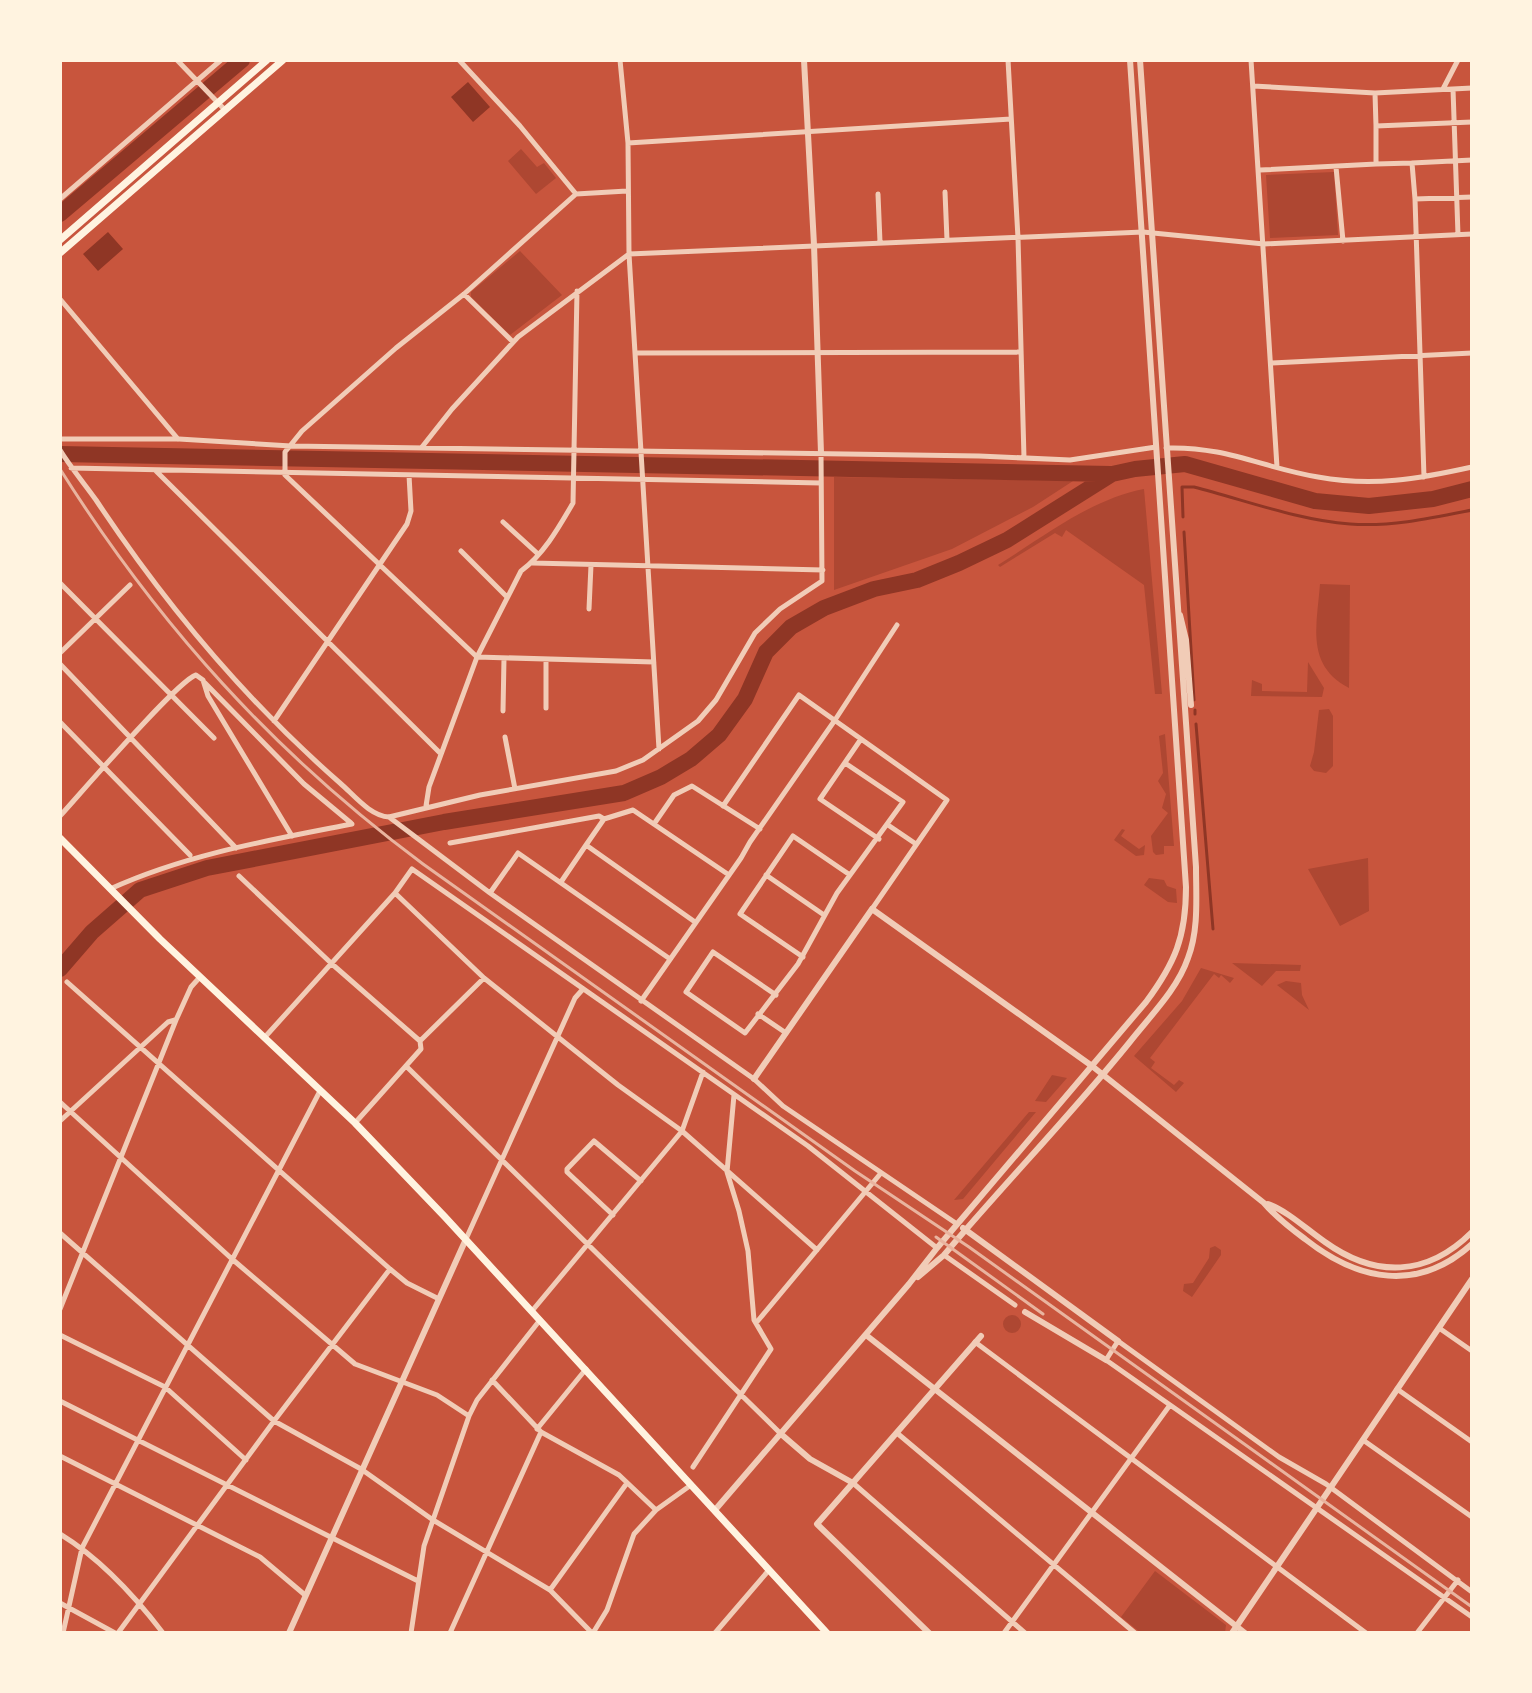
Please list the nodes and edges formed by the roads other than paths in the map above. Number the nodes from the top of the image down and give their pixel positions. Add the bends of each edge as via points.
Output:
1 (177, 60) edge
2 (221, 60) edge
3 (267, 60) edge
4 (283, 60) edge
5 (459, 60) edge
6 (620, 60) edge
7 (804, 60) edge
8 (1008, 60) edge
9 (1130, 60) edge
10 (1140, 60) edge
11 (1251, 60) edge
12 (1458, 60) edge
13 (200, 83) junction
14 (1253, 86) junction
15 (1472, 88) edge
16 (1443, 89) junction
17 (1453, 89) junction
18 (1375, 93) junction
19 (216, 99) junction
20 (225, 110) junction
21 (1011, 119) junction
22 (1472, 122) edge
23 (1455, 123) junction
24 (1376, 126) junction
25 (808, 132) junction
26 (628, 143) junction
27 (1455, 160) junction
28 (1472, 160) edge
29 (1412, 163) junction
30 (1376, 164) junction
31 (1336, 167) junction
32 (1260, 170) junction
33 (627, 191) junction
34 (945, 192) dead end
35 (576, 194) junction
36 (878, 194) dead end
37 (1457, 197) junction
38 (1472, 197) edge
39 (60, 199) edge
40 (1415, 199) junction
41 (1143, 232) junction
42 (1152, 233) junction
43 (1472, 234) edge
44 (1458, 235) junction
45 (1414, 236) junction
46 (1018, 238) junction
47 (60, 240) edge
48 (947, 240) junction
49 (1343, 241) junction
50 (880, 242) junction
51 (1264, 244) junction
52 (814, 245) junction
53 (60, 253) edge
54 (629, 254) junction
55 (577, 291) junction
56 (464, 294) junction
57 (60, 299) edge
58 (513, 342) junction
59 (1021, 352) junction
60 (635, 353) junction
61 (1472, 353) edge
62 (817, 354) junction
63 (1419, 355) junction
64 (1272, 363) junction
65 (60, 439) edge
66 (179, 439) junction
67 (291, 446) junction
68 (422, 447) junction
69 (1156, 447) junction
70 (60, 450) edge
71 (1167, 451) junction
72 (574, 452) junction
73 (642, 452) junction
74 (821, 456) junction
75 (1024, 458) junction
76 (1277, 467) junction
77 (1472, 467) edge
78 (70, 468) junction
79 (156, 470) junction
80 (285, 471) junction
81 (409, 475) junction
82 (574, 476) junction
83 (643, 477) junction
84 (1424, 477) junction
85 (821, 480) junction
86 (503, 522) dead end
87 (461, 551) dead end
88 (538, 554) junction
89 (531, 563) junction
90 (380, 565) junction
91 (591, 565) junction
92 (648, 567) junction
93 (823, 570) junction
94 (60, 583) edge
95 (130, 585) dead end
96 (1176, 595) junction
97 (507, 597) junction
98 (589, 609) dead end
99 (95, 619) junction
100 (897, 625) dead end
101 (327, 641) junction
102 (60, 653) edge
103 (477, 657) junction
104 (504, 658) junction
105 (546, 659) junction
106 (654, 662) junction
107 (60, 664) edge
108 (203, 680) junction
109 (170, 697) junction
110 (1191, 705) dead end
111 (546, 708) dead end
112 (503, 711) dead end
113 (835, 720) junction
114 (274, 721) junction
115 (60, 722) edge
116 (505, 737) dead end
117 (132, 738) junction
118 (214, 738) dead end
119 (861, 739) junction
120 (659, 750) junction
121 (441, 754) junction
122 (845, 763) junction
123 (105, 767) junction
124 (515, 789) junction
125 (426, 806) junction
126 (723, 806) junction
127 (60, 816) edge
128 (391, 818) junction
129 (604, 819) junction
130 (654, 824) junction
131 (888, 825) junction
132 (760, 829) junction
133 (292, 836) junction
134 (60, 838) edge
135 (879, 839) junction
136 (450, 843) dead end
137 (916, 844) junction
138 (586, 845) junction
139 (236, 848) junction
140 (190, 855) dead end
141 (729, 875) junction
142 (766, 875) junction
143 (850, 875) junction
144 (239, 876) dead end
145 (561, 882) junction
146 (112, 891) junction
147 (395, 893) junction
148 (490, 893) junction
149 (872, 909) junction
150 (824, 915) junction
151 (695, 922) junction
152 (803, 957) junction
153 (670, 959) junction
154 (332, 964) junction
155 (200, 977) junction
156 (484, 978) junction
157 (67, 982) dead end
158 (583, 989) junction
159 (776, 995) junction
160 (641, 1001) junction
161 (758, 1014) junction
162 (176, 1020) junction
163 (786, 1033) junction
164 (558, 1037) junction
165 (264, 1038) junction
166 (420, 1041) junction
167 (141, 1049) junction
168 (158, 1065) junction
169 (406, 1066) junction
170 (1092, 1066) junction
171 (703, 1072) junction
172 (1103, 1075) junction
173 (754, 1079) junction
174 (320, 1091) junction
175 (734, 1095) junction
176 (60, 1102) edge
177 (70, 1111) junction
178 (60, 1121) edge
179 (355, 1123) junction
180 (682, 1131) junction
181 (121, 1158) junction
182 (501, 1161) junction
183 (278, 1172) junction
184 (727, 1172) junction
185 (881, 1173) junction
186 (641, 1181) junction
187 (867, 1191) junction
188 (1264, 1203) junction
189 (613, 1215) junction
190 (957, 1224) junction
191 (965, 1230) junction
192 (1472, 1232) edge
193 (60, 1233) edge
194 (466, 1239) junction
195 (1472, 1244) edge
196 (588, 1246) junction
197 (937, 1248) junction
198 (817, 1250) junction
199 (82, 1254) junction
200 (944, 1255) junction
201 (232, 1259) junction
202 (390, 1269) junction
203 (1472, 1279) edge
204 (909, 1284) junction
205 (439, 1299) junction
206 (1015, 1305) dead end
207 (60, 1309) edge
208 (532, 1311) junction
209 (1025, 1312) dead end
210 (540, 1320) junction
211 (755, 1324) junction
212 (1439, 1328) junction
213 (60, 1335) edge
214 (866, 1335) junction
215 (978, 1339) joint
216 (1118, 1341) junction
217 (189, 1344) junction
218 (333, 1346) junction
219 (1472, 1351) edge
220 (1106, 1360) junction
221 (586, 1369) junction
222 (400, 1380) junction
223 (492, 1380) junction
224 (165, 1387) junction
225 (934, 1389) junction
226 (1397, 1389) junction
227 (742, 1394) junction
228 (60, 1401) edge
229 (1170, 1405) junction
230 (469, 1416) junction
231 (274, 1421) junction
232 (539, 1431) junction
233 (897, 1433) junction
234 (781, 1434) junction
235 (139, 1440) junction
236 (1362, 1440) junction
237 (1472, 1442) edge
238 (60, 1456) edge
239 (1131, 1457) junction
240 (246, 1460) junction
241 (693, 1467) dead end
242 (361, 1469) junction
243 (627, 1483) junction
244 (853, 1483) junction
245 (115, 1485) junction
246 (691, 1485) junction
247 (228, 1486) junction
248 (1331, 1487) junction
249 (1317, 1507) junction
250 (656, 1510) junction
251 (715, 1510) junction
252 (1092, 1513) junction
253 (1472, 1517) edge
254 (433, 1520) junction
255 (197, 1525) junction
256 (60, 1534) edge
257 (331, 1538) junction
258 (82, 1548) junction
259 (486, 1552) junction
260 (1053, 1566) junction
261 (1275, 1567) junction
262 (770, 1569) junction
263 (1458, 1580) junction
264 (418, 1581) junction
265 (550, 1590) junction
266 (1472, 1592) edge
267 (305, 1595) junction
268 (1445, 1597) junction
269 (60, 1603) edge
270 (141, 1604) junction
271 (68, 1608) junction
272 (1472, 1617) edge
273 (1013, 1622) junction
274 (1234, 1630) edge
275 (63, 1633) edge
276 (116, 1633) edge
277 (163, 1633) edge
278 (289, 1633) edge
279 (411, 1633) edge
280 (450, 1633) edge
281 (592, 1633) edge
282 (715, 1633) edge
283 (827, 1633) edge
284 (929, 1633) edge
285 (1004, 1633) edge
286 (1025, 1633) edge
287 (1135, 1633) edge
288 (1245, 1633) edge
289 (1366, 1633) edge
290 (1417, 1633) edge

1 - 13 street
2 - 13 street
3 - 19 main road
4 - 20 main road
5 - 35 street
6 - 26 street
7 - 25 street
8 - 21 street
9 - 41 street
10 - 42 street
11 - 14 street
12 - 16 street
13 - 19 street
13 - 39 street
14 - 18 street
14 - 32 street
15 - 17 street
16 - 17 street
16 - 18 street
17 - 23 street
18 - 24 street
19 - 20 street
19 - 47 main road
20 - 53 main road
21 - 25 street
21 - 46 street
22 - 23 street
23 - 24 street
23 - 27 street
24 - 30 street
25 - 26 street
25 - 52 street
26 - 33 street
27 - 28 street
27 - 29 street
27 - 37 street
29 - 30 street
29 - 40 street
30 - 31 street
31 - 32 street
31 - 49 street
32 - 51 street
33 - 35 street
33 - 54 street
34 - 48 street
35 - 56 street
36 - 50 street
37 - 38 street
37 - 40 street
37 - 44 street
40 - 45 street
41 - 42 street
41 - 46 street
41 - 69 street
42 - 51 street
42 - 71 street
43 - 44 street
44 - 45 street
45 - 49 street
45 - 63 street
46 - 48 street
46 - 59 street
48 - 50 street
49 - 51 street
50 - 52 street
51 - 64 street
52 - 54 street
52 - 62 street
54 - 55 street
54 - 60 street
55 - 58 street
55 - 72 street
56 - 58 street
56 - 67 street via 396,348
57 - 66 street
58 - 68 street
59 - 62 street
59 - 75 street
60 - 62 street
60 - 73 street
61 - 63 street
62 - 74 street
63 - 64 street
63 - 84 street
64 - 76 street
65 - 66 street
66 - 67 street
67 - 68 street
67 - 80 street via 285,452
68 - 72 street
69 - 75 street via 1070,460
69 - 170 street via 1185,919 1168,970
70 - 78 street
71 - 76 street via 1210,449
71 - 96 street
72 - 73 street
72 - 82 street
73 - 74 street
73 - 83 street
74 - 75 street
74 - 85 street
76 - 84 street via 1351,482
77 - 84 street
78 - 79 street
78 - 114 street via 161,593
79 - 80 street
79 - 101 street
80 - 81 street
80 - 90 street
81 - 82 street
81 - 90 street via 407,524
82 - 83 street
82 - 88 street via 573,503
83 - 85 street
83 - 92 street
85 - 93 street
86 - 88 street
87 - 97 street
88 - 89 street
89 - 91 street
89 - 97 street
90 - 101 street
90 - 103 street
91 - 92 street
91 - 98 street
92 - 93 street
92 - 106 street
93 - 120 street via 820,585 780,609 755,633 710,708
94 - 99 street
95 - 99 street
96 - 110 street
96 - 172 street via 1196,867 1193,944 1168,995
97 - 103 street
99 - 102 street
99 - 109 street
100 - 113 street
101 - 114 street
101 - 121 street
103 - 104 street
103 - 121 street
104 - 105 street
104 - 112 street
105 - 106 street
105 - 111 street
106 - 120 street
107 - 117 street
108 - 109 street via 191,677
108 - 133 street
108 - 133 street via 304,784 352,824
109 - 117 street
109 - 118 street
113 - 119 street
113 - 126 street via 799,695
113 - 132 street
114 - 128 street via 378,816
115 - 123 street
116 - 124 street
117 - 123 street
117 - 139 street
119 - 122 street
119 - 137 street via 947,800
120 - 124 street via 616,771
121 - 125 street
122 - 131 street via 903,802
122 - 135 street via 820,799
123 - 127 street
123 - 140 street
124 - 125 street
125 - 128 street
126 - 130 street via 692,786 685,787
126 - 132 street
128 - 148 street
129 - 130 street via 633,810
129 - 136 street
129 - 138 street
130 - 141 street
131 - 135 street
131 - 137 street
132 - 141 street
133 - 139 street
134 - 146 main road
135 - 143 street
137 - 149 street
138 - 145 street
138 - 151 street
139 - 146 street via 167,866
141 - 151 street
142 - 143 street via 793,836
142 - 150 street
142 - 152 street via 740,914
143 - 150 street
144 - 154 street
145 - 148 street via 518,853
145 - 153 street
146 - 155 main road
147 - 154 street
147 - 156 street
147 - 158 street via 412,869
148 - 160 street
149 - 163 street
149 - 170 street
150 - 152 street
151 - 153 street
152 - 159 street
153 - 160 street
154 - 165 street
154 - 166 street
155 - 162 street
155 - 165 main road
156 - 164 street
156 - 166 street
157 - 167 street
158 - 164 street
158 - 171 street
159 - 161 street
159 - 161 street via 713,952 686,992 745,1033
160 - 173 street
161 - 163 street
162 - 167 street
162 - 168 street
163 - 173 street
164 - 180 street
164 - 182 street
165 - 174 main road
166 - 169 street via 421,1049
167 - 168 street
167 - 177 street
168 - 181 street
168 - 183 street
169 - 179 street
169 - 182 street
170 - 172 street
170 - 190 street
171 - 175 street
171 - 180 street
172 - 188 street
172 - 191 street
173 - 185 street via 783,1106
174 - 179 main road
174 - 183 street
175 - 184 street
175 - 187 street
176 - 177 street
177 - 178 street
177 - 181 street
179 - 194 main road
180 - 184 street
180 - 186 street
181 - 199 street
181 - 201 street
182 - 194 street
182 - 196 street
183 - 201 street
183 - 202 street
184 - 198 street
184 - 211 street via 748,1251
185 - 187 street
185 - 190 street
186 - 189 street
186 - 189 street via 594,1141 567,1169
187 - 197 street
187 - 198 street
188 - 192 street via 1346,1256 1376,1267 1404,1267 1437,1258
188 - 195 street via 1318,1249 1367,1274 1428,1271
189 - 196 street
190 - 191 street
190 - 197 street
191 - 200 street
191 - 216 street
193 - 199 street
194 - 205 street
194 - 208 main road
196 - 208 street
196 - 227 street
197 - 204 street
198 - 211 street
199 - 207 street
199 - 217 street
200 - 204 street
200 - 206 street
201 - 217 street
201 - 218 street
202 - 205 street
202 - 218 street
203 - 212 street
204 - 214 street
205 - 222 street
208 - 210 main road
209 - 220 street
210 - 221 main road
210 - 223 street
211 - 227 street via 771,1349
212 - 219 street
212 - 226 street
213 - 224 street
214 - 225 street
214 - 234 street
215 - 225 street
215 - 239 street
216 - 220 street
216 - 248 street via 1279,1457
217 - 224 street
217 - 231 street
218 - 222 street via 355,1364
218 - 231 street
220 - 229 street
221 - 232 street
221 - 246 main road
222 - 230 street
222 - 242 street
223 - 230 street
223 - 232 street
224 - 235 street
224 - 240 street
225 - 233 street
225 - 252 street
226 - 236 street
226 - 237 street
227 - 234 street
227 - 241 street
228 - 235 street
229 - 239 street
229 - 249 street
230 - 254 street
231 - 240 street
231 - 242 street
232 - 243 street
232 - 259 street
233 - 244 street
233 - 260 street
234 - 244 street via 810,1459
234 - 251 street
235 - 245 street
235 - 247 street
236 - 248 street
236 - 253 street
238 - 245 street
239 - 252 street
239 - 261 street
240 - 247 street
242 - 254 street
242 - 257 street
243 - 250 street
243 - 265 street
244 - 273 street
244 - 284 street via 817,1524
245 - 255 street
245 - 258 street
246 - 250 street
246 - 251 main road
247 - 255 street
247 - 257 street
248 - 249 street
248 - 263 street
249 - 261 street
249 - 268 street
250 - 281 street via 634,1534 607,1610
251 - 262 main road
252 - 260 street
252 - 274 street
254 - 259 street
254 - 264 street
255 - 267 street via 260,1557
255 - 270 street
256 - 258 street
257 - 264 street
257 - 267 street
258 - 270 street
258 - 271 street
259 - 265 street
259 - 280 street
260 - 273 street
260 - 287 street
261 - 274 street
261 - 289 street
262 - 282 street
262 - 283 main road
263 - 266 street
263 - 268 street
264 - 279 street
265 - 281 street
267 - 278 street
268 - 272 street
268 - 290 street
269 - 271 street
270 - 276 street
270 - 277 street
271 - 275 street
271 - 276 street
273 - 285 street
273 - 286 street
274 - 288 street

